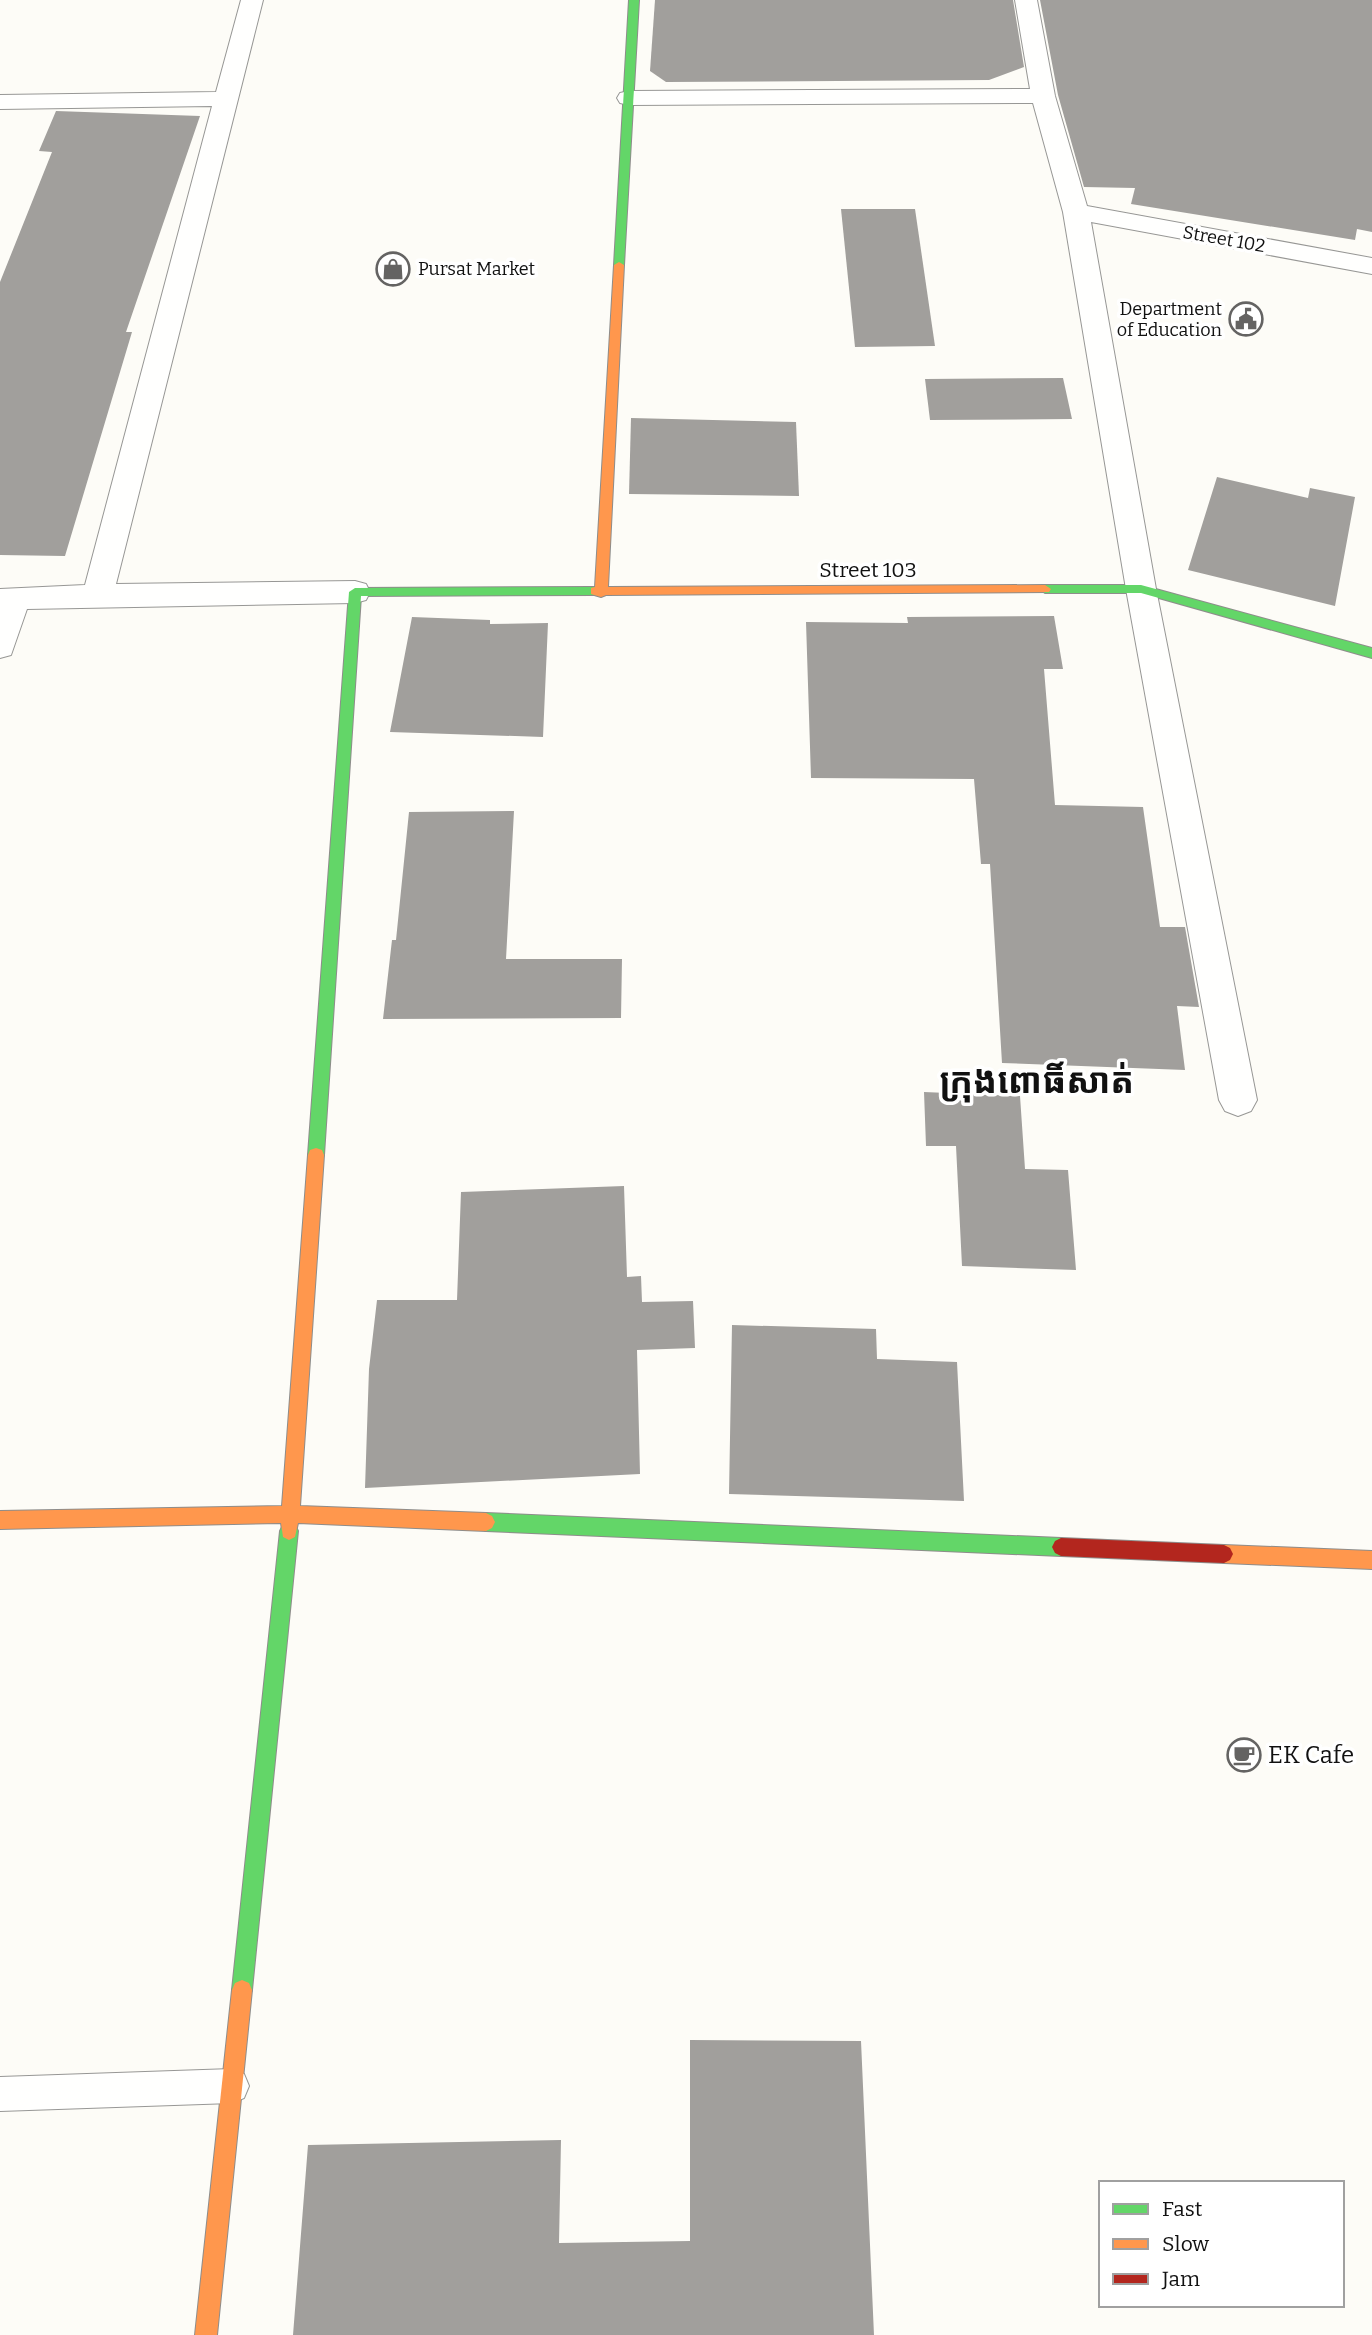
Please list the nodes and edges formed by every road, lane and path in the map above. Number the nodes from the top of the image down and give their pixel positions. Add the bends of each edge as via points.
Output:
1 (253, 0) edge
2 (634, 0) edge
3 (1026, 0) edge
4 (1042, 96) junction
5 (227, 99) junction
6 (629, 99) junction
7 (0, 102) edge
8 (1076, 212) junction
9 (1372, 266) edge
10 (1141, 589) junction
11 (355, 592) junction
12 (601, 593) junction
13 (98, 595) junction
14 (7, 600) edge
15 (0, 647) edge
16 (1372, 653) edge
17 (1238, 1100) dead end
18 (290, 1514) junction
19 (0, 1520) edge
20 (1372, 1560) edge
21 (232, 2086) junction
22 (0, 2094) edge
23 (206, 2335) edge

1 - 5 street
2 - 6 street
3 - 4 street
4 - 6 street
4 - 8 street
5 - 7 street
5 - 13 street
6 - 12 street
8 - 9 street, Street 102
8 - 10 street
10 - 12 street, Street 103
10 - 16 street, Street 103
10 - 17 street
11 - 12 street, Street 103
11 - 13 street
11 - 18 street
13 - 14 street
14 - 15 street
18 - 19 street
18 - 20 street
18 - 21 street
21 - 22 lane
21 - 23 street

